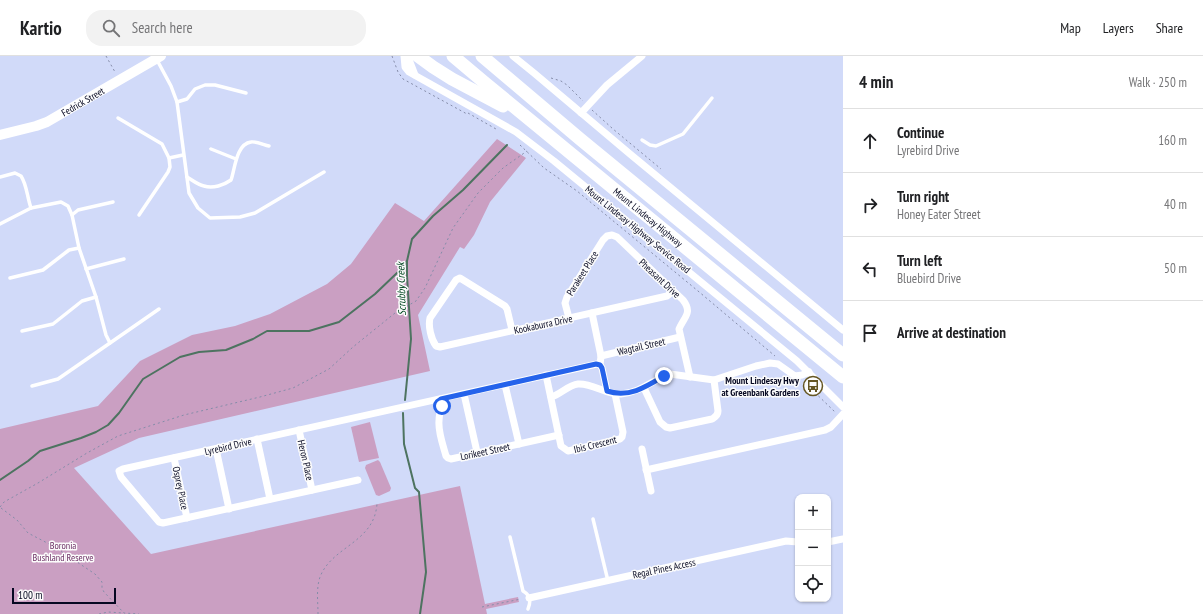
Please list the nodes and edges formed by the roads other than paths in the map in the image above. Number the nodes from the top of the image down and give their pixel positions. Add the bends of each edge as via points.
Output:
1 (404, 56) edge
2 (410, 56) edge
3 (418, 56) edge
4 (453, 56) edge
5 (482, 56) edge
6 (513, 56) edge
7 (642, 56) edge
8 (159, 57) edge
9 (415, 75) junction
10 (246, 92) dead end
11 (712, 98) dead end
12 (176, 102) junction
13 (515, 108) junction
14 (581, 113) junction
15 (118, 118) dead end
16 (0, 134) edge
17 (642, 140) dead end
18 (269, 146) dead end
19 (210, 149) dead end
20 (183, 155) junction
21 (169, 158) junction
22 (236, 159) junction
23 (324, 172) dead end
24 (0, 177) edge
25 (187, 177) junction
26 (113, 202) dead end
27 (31, 208) junction
28 (72, 215) junction
29 (139, 215) dead end
30 (0, 224) edge
31 (612, 235) joint
32 (79, 248) junction
33 (124, 259) dead end
34 (86, 268) junction
35 (10, 278) dead end
36 (673, 291) junction
37 (96, 297) junction
38 (159, 309) dead end
39 (592, 313) junction
40 (569, 318) junction
41 (512, 330) junction
42 (843, 330) edge
43 (22, 331) dead end
44 (680, 337) junction
45 (110, 343) junction
46 (843, 355) edge
47 (601, 356) junction
48 (600, 365) junction
49 (809, 372) junction
50 (546, 375) junction
51 (690, 377) junction
52 (843, 377) edge
53 (714, 380) junction
54 (505, 384) junction
55 (32, 386) dead end
56 (644, 388) junction
57 (607, 391) junction
58 (464, 394) junction
59 (615, 394) junction
60 (550, 397) junction
61 (441, 399) junction
62 (843, 407) edge
63 (842, 415) edge
64 (299, 430) junction
65 (559, 435) junction
66 (257, 439) junction
67 (519, 444) junction
68 (216, 449) junction
69 (642, 449) dead end
70 (477, 452) junction
71 (174, 458) junction
72 (646, 470) junction
73 (358, 480) dead end
74 (312, 490) junction
75 (651, 492) dead end
76 (270, 499) junction
77 (229, 508) junction
78 (187, 518) junction
79 (593, 519) dead end
80 (510, 537) dead end
81 (843, 539) edge
82 (795, 541) edge
83 (831, 541) edge
84 (608, 581) junction
85 (530, 598) junction
86 (528, 609) dead end

1 - 9 street, Mount Lindesay Highway Service Road via 406,67
2 - 9 street
3 - 13 highway via 443,74 501,106
4 - 13 highway, Mount Lindesay Highway
5 - 46 highway, Mount Lindesay Highway via 580,140
6 - 14 street
7 - 14 street via 607,85
8 - 12 lane
8 - 16 street, Fedrick Street via 47,122
9 - 49 street, Mount Lindesay Highway Service Road via 530,142
10 - 12 lane via 205,85 195,89 187,99
11 - 17 lane via 683,134 656,146
12 - 20 lane
13 - 52 highway, Mount Lindesay Highway
14 - 42 street
15 - 21 lane via 162,144
18 - 22 lane via 252,141 246,143
19 - 22 lane
20 - 21 lane
20 - 25 lane
21 - 29 lane via 168,172
22 - 25 lane via 231,180 224,185 204,186
23 - 25 lane via 255,212 240,217 210,218 198,208 189,193
24 - 27 lane via 15,173 21,176
26 - 28 lane via 78,210
27 - 28 lane via 60,202 68,206
27 - 30 lane
28 - 32 lane
31 - 36 street, Pheasant Drive
31 - 40 street, Parakeet Place via 604,240 567,297 565,303
32 - 34 lane
32 - 35 lane via 70,250 43,270
33 - 34 lane
34 - 37 lane
36 - 39 street, Kookaburra Drive via 667,296
36 - 44 street, Pheasant Drive via 683,300 688,311 679,329
37 - 43 lane via 82,301 53,324
37 - 45 lane
38 - 45 lane
39 - 40 street, Kookaburra Drive
39 - 47 street
40 - 41 street, Kookaburra Drive
41 - 41 street, Kookaburra Drive via 505,306 460,278 456,280 429,323 433,342 440,347
44 - 47 street, Wagtail Street
44 - 51 street, Pheasant Drive
45 - 55 lane via 58,379
47 - 48 street
48 - 50 street, Lyrebird Drive
48 - 57 street
49 - 53 street via 798,376 778,364 770,363
49 - 62 street, Mount Lindesay Highway Service Road
50 - 54 street, Lyrebird Drive
50 - 60 street
51 - 53 street
51 - 56 street via 670,374
53 - 56 street via 718,414 712,419 670,428 660,422
54 - 58 street, Lyrebird Drive
54 - 67 street
56 - 59 street
57 - 59 street
57 - 60 street via 577,384
58 - 61 street, Lyrebird Drive
58 - 70 street
59 - 65 street, Ibis Crescent via 623,432 620,439 568,450 561,446
60 - 65 street
61 - 64 street, Lyrebird Drive
61 - 70 street, Lorikeet Street via 439,427 446,456 451,459
63 - 72 street via 825,430
64 - 66 street, Lyrebird Drive
64 - 74 street, Heron Place
65 - 67 street, Lorikeet Street
66 - 68 street, Lyrebird Drive
66 - 76 street
67 - 70 street, Lorikeet Street
68 - 71 street, Lyrebird Drive
68 - 77 street
69 - 72 street
71 - 78 street, Osprey Place
71 - 78 street, Lyrebird Drive via 123,469 119,474 161,523
72 - 75 street
73 - 74 street, Lyrebird Drive
74 - 76 street, Lyrebird Drive
76 - 77 street, Lyrebird Drive
77 - 78 street, Lyrebird Drive
79 - 84 lane
80 - 85 lane via 524,591
81 - 83 street
82 - 84 street, Regal Pines Access via 786,541
84 - 85 street, Regal Pines Access
85 - 86 lane

